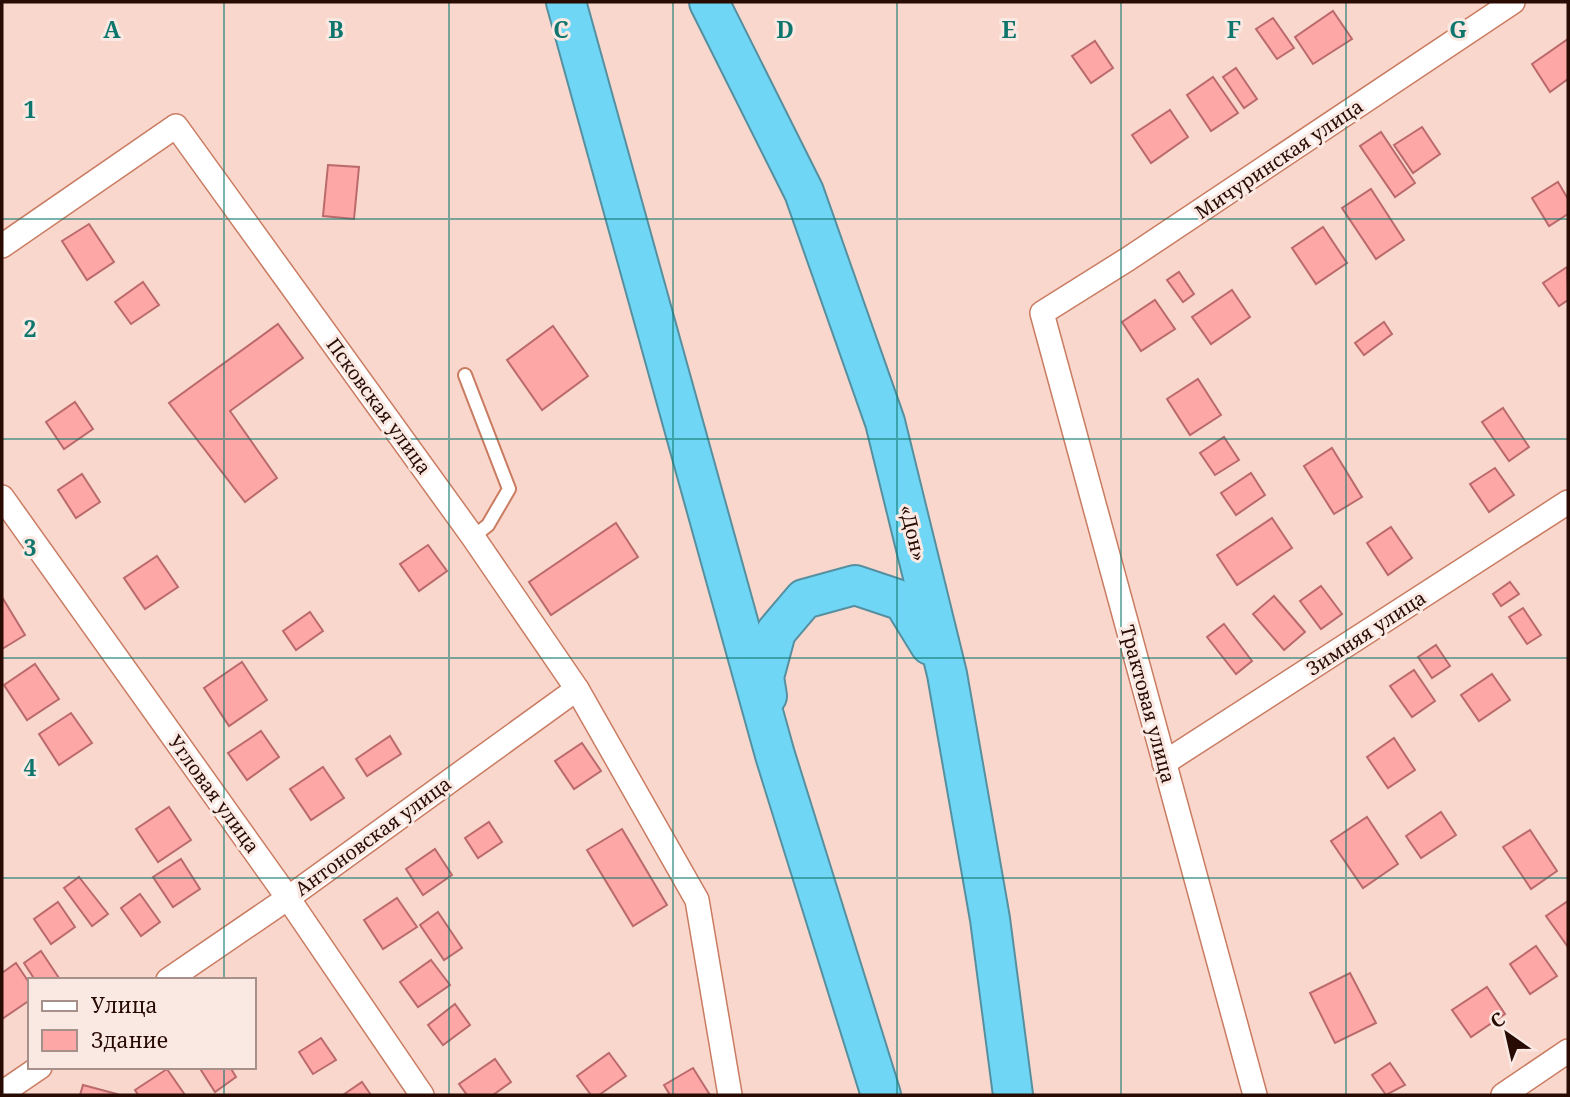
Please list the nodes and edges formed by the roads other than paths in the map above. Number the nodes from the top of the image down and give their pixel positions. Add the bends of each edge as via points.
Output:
1 (566, 2) edge
2 (709, 2) edge
3 (1513, 2) edge
4 (2, 246) edge
5 (1042, 313) joint
6 (465, 375) dead end
7 (2, 497) edge
8 (1568, 502) edge
9 (473, 537) junction
10 (947, 674) junction
11 (577, 689) junction
12 (775, 755) junction
13 (1164, 763) junction
14 (288, 898) junction
15 (171, 978) edge
16 (1568, 1051) edge
17 (37, 1069) edge
18 (2, 1093) edge
19 (422, 1095) edge
20 (730, 1095) edge
21 (881, 1095) edge
22 (1013, 1095) edge
23 (1255, 1095) edge
24 (1503, 1095) edge

1 - 12 highway
2 - 10 highway, «Дон» via 804,192 881,409
3 - 5 street, Мичуринская улица
4 - 9 street, Псковская улица via 176,126
5 - 13 street, Трактовая улица
6 - 9 lane via 509,489 488,525
7 - 14 street, Угловая улица
8 - 13 street, Зимняя улица
9 - 11 street, Псковская улица
10 - 12 highway via 903,601 855,585 804,599 776,632 764,677
10 - 22 highway, «Дон» via 990,919
11 - 14 street, Антоновская улица
11 - 20 street, Псковская улица via 697,900
12 - 21 highway
13 - 23 street, Трактовая улица
14 - 15 street, Антоновская улица
14 - 19 street, Угловая улица
16 - 24 street
17 - 18 street

